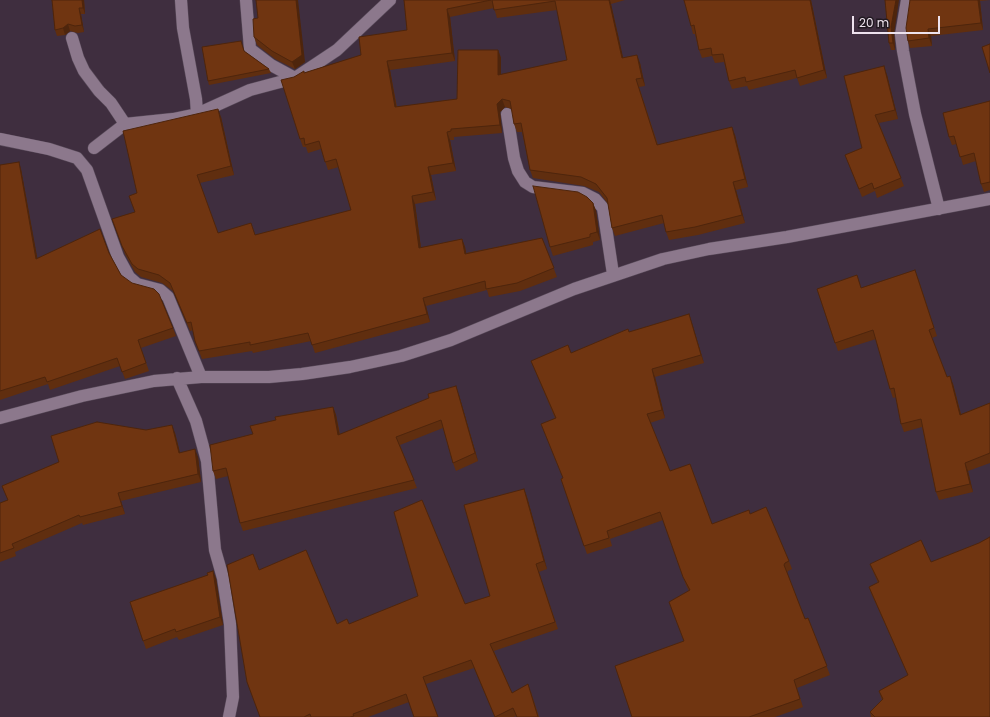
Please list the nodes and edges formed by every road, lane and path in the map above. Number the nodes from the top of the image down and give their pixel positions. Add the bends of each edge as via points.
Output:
1 (181, 0) edge
2 (246, 0) edge
3 (390, 0) edge
4 (907, 0) edge
5 (72, 38) dead end
6 (295, 78) junction
7 (197, 114) junction
8 (508, 114) edge
9 (125, 124) junction
10 (0, 139) edge
11 (94, 148) dead end
12 (990, 199) edge
13 (938, 208) junction
14 (613, 274) junction
15 (201, 376) junction
16 (177, 378) junction
17 (0, 418) edge
18 (229, 717) edge

1 - 7 street
2 - 6 street via 250,49 271,65
3 - 6 street via 337,50
4 - 13 street via 901,35 903,50 915,114
5 - 9 street via 84,71 99,92 111,102
6 - 7 street via 250,90
7 - 9 street
8 - 14 street via 514,158 525,182 533,188 583,193 595,199 603,208
9 - 11 street
10 - 15 street via 78,158 88,170 118,257 129,277 137,284 160,290 168,297
12 - 13 street
13 - 14 street via 709,249
14 - 15 street via 451,340 401,356 302,374 269,377
15 - 16 street
16 - 17 street via 82,396
16 - 18 street via 196,421 207,461 215,550 223,578 230,624 232,697

